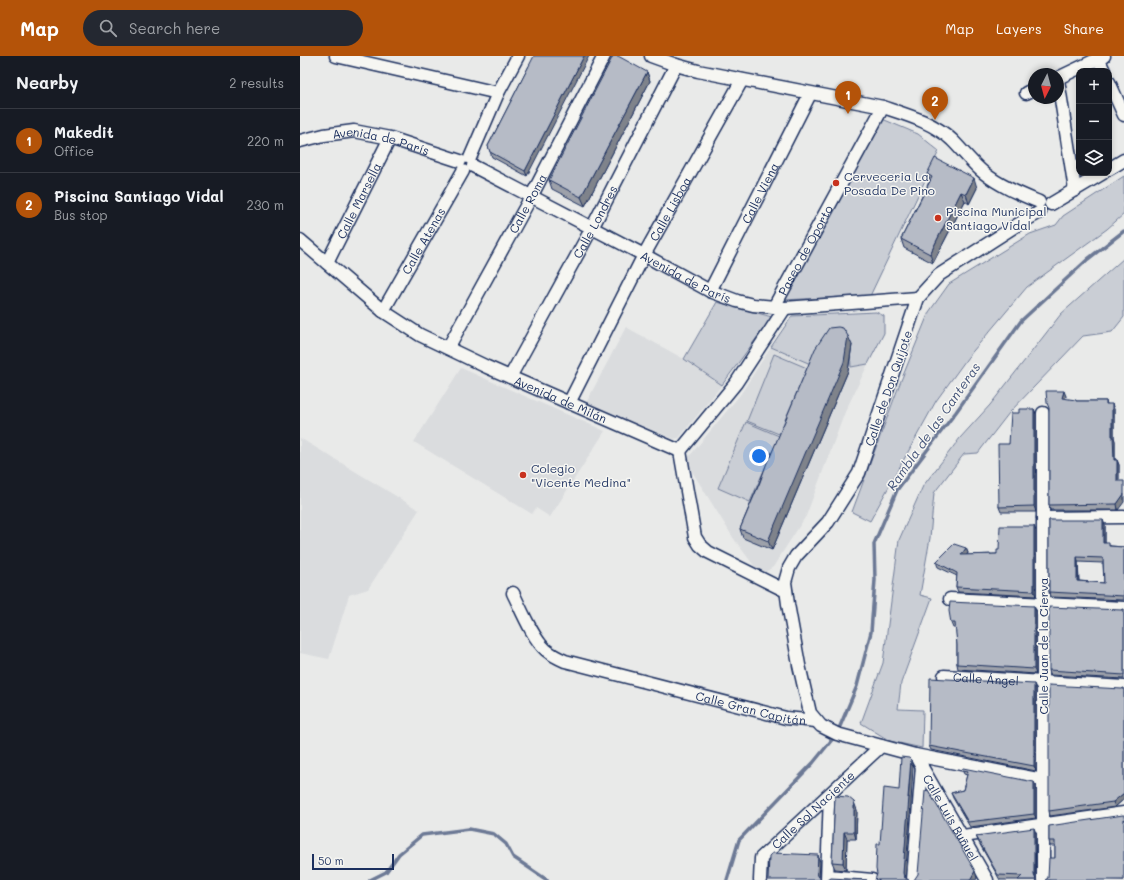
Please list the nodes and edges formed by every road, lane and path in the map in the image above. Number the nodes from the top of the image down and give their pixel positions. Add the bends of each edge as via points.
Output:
1 (336, 56) edge
2 (518, 56) edge
3 (604, 56) edge
4 (651, 56) edge
5 (1100, 57) edge
6 (375, 60) edge
7 (676, 65) junction
8 (1103, 68) edge
9 (1064, 76) edge
10 (742, 80) junction
11 (1112, 89) edge
12 (498, 93) junction
13 (810, 94) junction
14 (1062, 104) edge
15 (883, 107) junction
16 (1124, 115) edge
17 (390, 138) junction
18 (300, 141) edge
19 (1124, 160) edge
20 (467, 164) junction
21 (1112, 167) edge
22 (1098, 176) edge
23 (1075, 190) junction
24 (531, 196) junction
25 (1039, 207) junction
26 (592, 228) junction
27 (300, 240) edge
28 (644, 255) junction
29 (327, 263) junction
30 (710, 292) junction
31 (918, 298) junction
32 (779, 308) junction
33 (382, 311) junction
34 (448, 348) junction
35 (510, 377) junction
36 (569, 403) junction
37 (1043, 413) dead end
38 (680, 451) junction
39 (1124, 517) edge
40 (1043, 518) junction
41 (786, 591) junction
42 (513, 593) dead end
43 (950, 599) dead end
44 (1043, 604) junction
45 (1124, 608) edge
46 (944, 676) dead end
47 (1043, 682) junction
48 (1124, 687) edge
49 (816, 721) junction
50 (881, 746) junction
51 (915, 755) junction
52 (922, 766) junction
53 (1043, 780) junction
54 (830, 794) junction
55 (1124, 813) edge
56 (1043, 824) junction
57 (963, 836) junction
58 (827, 878) edge
59 (760, 880) edge
60 (872, 880) edge
61 (913, 880) edge
62 (987, 880) edge
63 (1043, 880) edge

1 - 6 street
2 - 12 street, Calle Atenas
3 - 24 street, Calle Roma
4 - 7 street
5 - 8 street
5 - 9 street
6 - 12 street
7 - 10 street
7 - 26 street, Calle Londres
10 - 13 street
10 - 28 street, Calle Lisboa
11 - 16 street
12 - 20 street, Calle Atenas
13 - 15 street
13 - 30 street, Calle Viena
14 - 23 street
15 - 25 street via 912,116 936,128 951,139 984,173
15 - 32 street, Paseo de Oporto
17 - 18 street, Avenida de París via 354,130
17 - 20 street, Avenida de París
17 - 29 street, Calle Marsella
19 - 21 street
20 - 24 street, Avenida de París
20 - 33 street, Calle Atenas
22 - 23 street
23 - 25 street via 1051,204 1042,200
24 - 26 street, Avenida de París
24 - 34 street, Calle Roma
25 - 31 street, Calle de Don Quijote via 1017,225 939,275
26 - 28 street, Avenida de París
26 - 35 street, Calle Londres
27 - 29 street, Avenida de Milán
28 - 30 street, Avenida de París
28 - 36 street, Calle Lisboa
29 - 33 street, Avenida de Milán
30 - 32 street, Avenida de París via 745,303
31 - 32 street, Avenida de París
31 - 41 street, Calle de Don Quijote via 859,473 828,522 796,556 789,568
32 - 38 street via 736,383
33 - 34 street, Avenida de Milán via 420,335
34 - 35 street, Avenida de Milán
35 - 36 street, Avenida de Milán
36 - 38 street, Avenida de Milán
37 - 40 street, Calle Juan de la Cierva
38 - 41 street via 695,537 700,545 708,552
39 - 40 street
40 - 44 street, Calle Juan de la Cierva
41 - 49 street, Calle de Don Quijote via 810,713
42 - 49 street, Calle Gran Capitán via 545,649 560,659 786,718
43 - 44 street
44 - 45 street
44 - 47 street, Calle Juan de la Cierva
46 - 47 street, Calle Ángel
47 - 48 street, Calle Ángel
47 - 53 street, Calle Juan de la Cierva
49 - 50 street, Calle Gran Capitán via 837,734
50 - 51 street, Calle Gran Capitán
50 - 54 street, Calle Sol Naciente
51 - 52 street, Calle Luis Buñuel
51 - 53 street, Calle Gran Capitán
52 - 57 street, Calle Luis Buñuel
52 - 61 street
53 - 56 street, Calle Juan de la Cierva
54 - 58 street
54 - 59 street, Calle Sol Naciente via 761,858
55 - 56 street
56 - 57 street
56 - 63 street, Calle Juan de la Cierva
57 - 62 street, Calle Luis Buñuel
58 - 60 street

